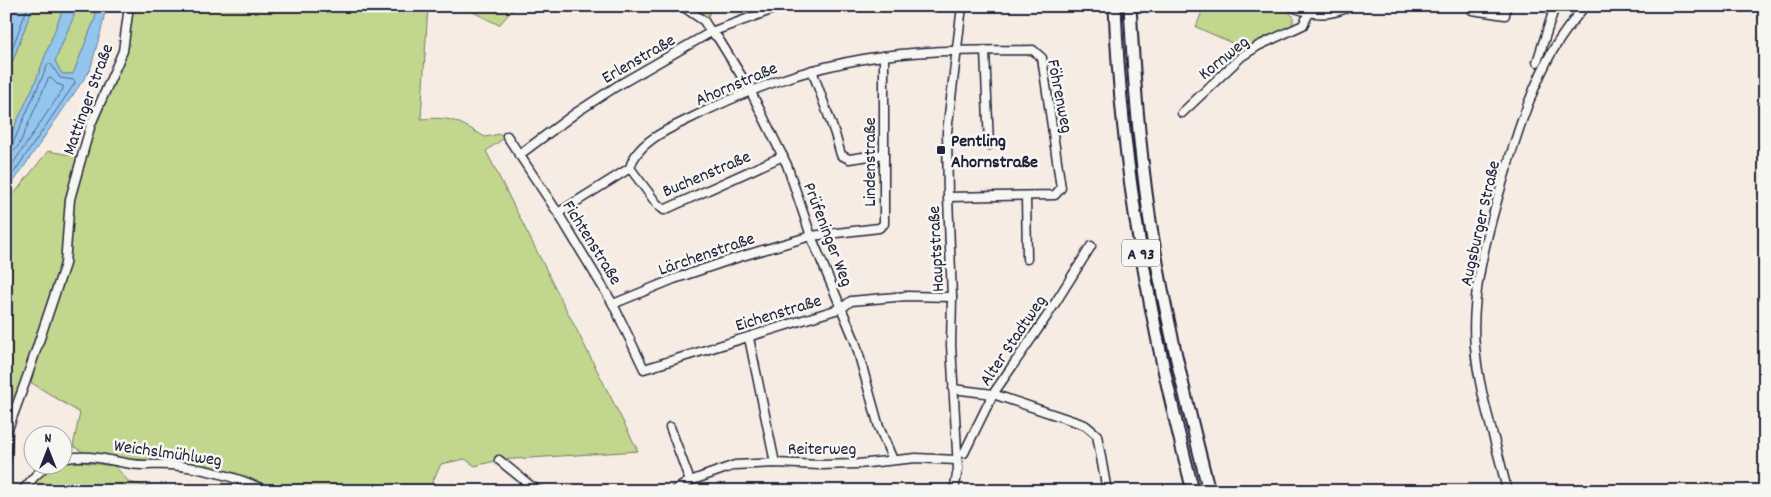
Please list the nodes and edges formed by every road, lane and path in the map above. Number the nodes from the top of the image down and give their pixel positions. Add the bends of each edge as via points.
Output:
1 (129, 6) edge
2 (682, 6) edge
3 (782, 6) edge
4 (962, 6) edge
5 (1115, 6) edge
6 (1130, 6) edge
7 (1290, 6) edge
8 (1351, 6) edge
9 (1506, 6) edge
10 (1555, 6) edge
11 (1584, 6) edge
12 (1472, 10) dead end
13 (1309, 13) junction
14 (711, 32) junction
15 (956, 51) junction
16 (985, 51) junction
17 (884, 56) junction
18 (1537, 62) dead end
19 (812, 70) junction
20 (750, 90) junction
21 (1182, 113) dead end
22 (507, 136) dead end
23 (989, 145) dead end
24 (884, 154) junction
25 (519, 155) junction
26 (783, 156) junction
27 (630, 168) junction
28 (1026, 196) junction
29 (948, 197) junction
30 (558, 213) junction
31 (811, 236) junction
32 (1091, 246) dead end
33 (1027, 259) dead end
34 (952, 296) junction
35 (614, 304) junction
36 (842, 308) junction
37 (748, 338) junction
38 (644, 368) joint
39 (953, 389) junction
40 (993, 394) junction
41 (670, 427) dead end
42 (964, 453) dead end
43 (72, 458) edge
44 (499, 460) dead end
45 (893, 460) junction
46 (956, 460) junction
47 (6, 462) edge
48 (776, 463) junction
49 (37, 474) edge
50 (690, 481) junction
51 (22, 491) edge
52 (267, 491) edge
53 (540, 491) edge
54 (674, 491) edge
55 (954, 491) edge
56 (1107, 491) edge
57 (1193, 491) edge
58 (1209, 491) edge
59 (1507, 491) edge

1 - 47 street, Mattinger Straße via 123,51 91,124 72,191 65,264 8,429
2 - 14 street, Prüfeninger Weg via 704,21
3 - 14 street, Erlenstraße
4 - 15 street, Hauptstraße
5 - 57 highway, A 93 via 1118,80 1138,236 1173,414
6 - 58 highway, A 93 via 1139,128 1153,239 1175,353
7 - 13 street
8 - 13 street via 1334,13
9 - 12 street via 1505,14
10 - 18 street
11 - 59 street, Augsburger Straße via 1548,59 1528,101 1489,229 1480,276 1475,316 1478,376
13 - 21 street, Kornweg via 1303,25 1241,57
14 - 20 street, Prüfeninger Weg
14 - 25 street, Erlenstraße via 617,86
15 - 16 street, Föhrenweg
15 - 17 street, Ahornstraße
15 - 29 street, Hauptstraße via 947,128
16 - 23 street
16 - 28 street, Föhrenweg via 1033,50 1042,58 1062,188 1055,195
17 - 19 street, Ahornstraße
17 - 24 street, Lindenstraße
19 - 20 street, Ahornstraße
19 - 24 street via 841,155 849,159
20 - 26 street, Prüfeninger Weg
20 - 27 street, Ahornstraße via 677,125 644,145
22 - 25 street, Fichtenstraße
24 - 31 street, Lindenstraße via 884,224 879,228
25 - 30 street, Fichtenstraße
26 - 27 street, Buchenstraße via 664,210
26 - 31 street, Prüfeninger Weg
27 - 30 street, Ahornstraße
28 - 29 street, Föhrenweg
28 - 33 street
29 - 34 street, Hauptstraße
30 - 35 street, Fichtenstraße
31 - 35 street, Lärchenstraße via 674,279
31 - 36 street, Prüfeninger Weg
32 - 40 street, Alter Stadtweg
34 - 36 street, Eichenstraße via 860,300
34 - 39 street, Hauptstraße
35 - 38 street, Fichtenstraße
36 - 37 street, Eichenstraße
36 - 45 street, Prüfeninger Weg via 855,341 879,427
37 - 38 street, Eichenstraße
37 - 48 street
39 - 40 street
39 - 46 street, Hauptstraße
40 - 42 street, Alter Stadtweg
40 - 56 street via 1085,425 1098,435
41 - 50 street
43 - 52 street, Weichslmühlweg via 88,455 133,464 171,465 218,473
44 - 53 street
45 - 46 street, Reiterweg
45 - 48 street, Reiterweg via 820,465
46 - 55 street, Hauptstraße via 958,469
48 - 50 street, Reiterweg via 735,465
49 - 51 street
50 - 54 street, Reiterweg

